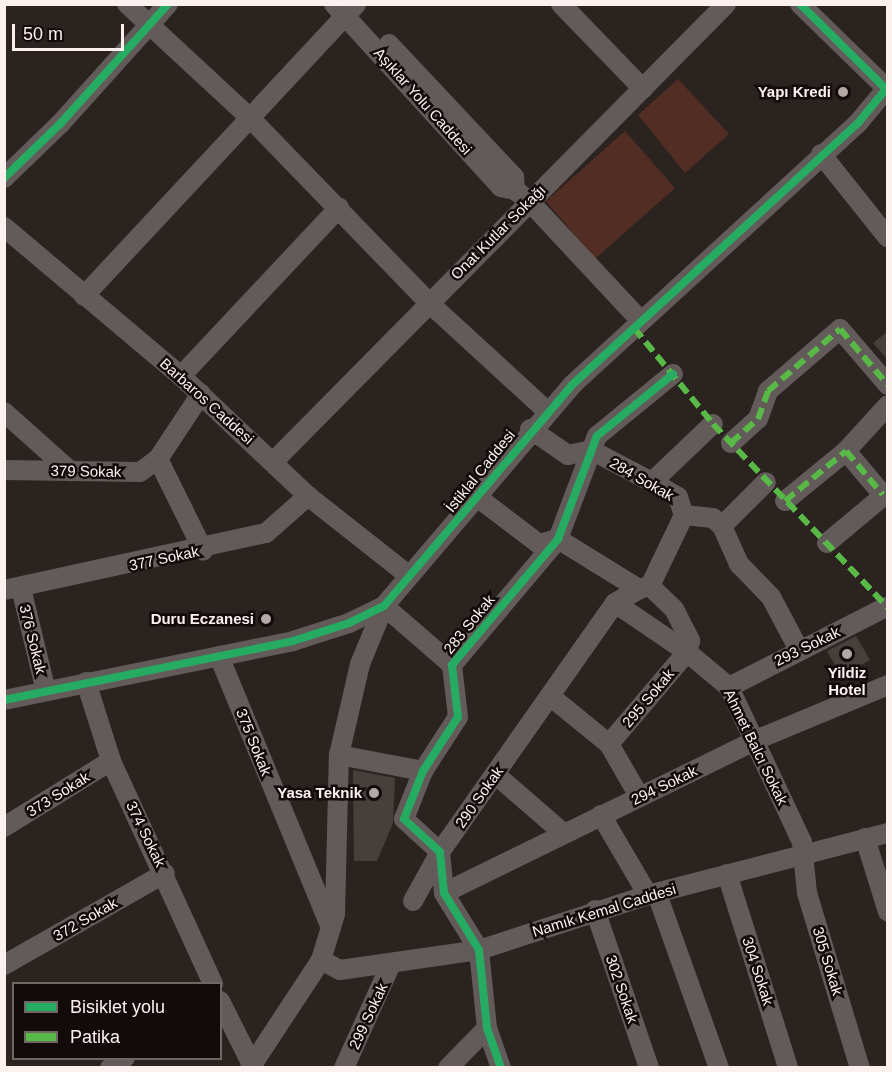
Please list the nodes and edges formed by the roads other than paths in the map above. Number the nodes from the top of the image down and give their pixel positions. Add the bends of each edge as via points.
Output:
1 (127, 4) edge
2 (168, 4) edge
3 (561, 4) edge
4 (726, 4) edge
5 (800, 4) edge
6 (348, 7) edge
7 (148, 27) junction
8 (887, 88) edge
9 (643, 89) junction
10 (249, 117) junction
11 (821, 154) junction
12 (4, 177) edge
13 (522, 195) junction
14 (339, 208) junction
15 (4, 227) edge
16 (888, 238) edge
17 (84, 296) junction
18 (428, 302) junction
19 (641, 321) junction
20 (673, 374) dead end
21 (181, 376) junction
22 (888, 385) edge
23 (201, 394) junction
24 (888, 405) edge
25 (547, 411) junction
26 (4, 412) edge
27 (713, 424) dead end
28 (530, 429) junction
29 (731, 443) dead end
30 (591, 450) junction
31 (846, 451) junction
32 (158, 459) junction
33 (273, 462) junction
34 (4, 470) edge
35 (70, 471) junction
36 (652, 482) junction
37 (766, 482) dead end
38 (886, 493) edge
39 (308, 496) junction
40 (477, 497) junction
41 (785, 501) dead end
42 (684, 515) junction
43 (722, 526) junction
44 (558, 539) junction
45 (827, 543) dead end
46 (203, 550) junction
47 (408, 575) junction
48 (645, 588) junction
49 (13, 589) edge
50 (615, 603) junction
51 (384, 606) junction
52 (886, 607) edge
53 (798, 648) junction
54 (687, 652) junction
55 (219, 656) junction
56 (452, 665) junction
57 (86, 682) junction
58 (888, 685) edge
59 (729, 687) junction
60 (46, 691) junction
61 (550, 696) junction
62 (4, 700) edge
63 (756, 740) junction
64 (609, 744) junction
65 (339, 755) junction
66 (111, 761) junction
67 (423, 771) junction
68 (495, 774) junction
69 (639, 796) junction
70 (601, 815) junction
71 (4, 827) edge
72 (562, 832) junction
73 (888, 833) edge
74 (865, 838) junction
75 (440, 852) junction
76 (805, 854) junction
77 (165, 873) junction
78 (727, 874) junction
79 (444, 893) junction
80 (652, 895) junction
81 (412, 901) dead end
82 (594, 910) junction
83 (888, 912) edge
84 (331, 928) junction
85 (479, 950) junction
86 (321, 960) junction
87 (391, 964) junction
88 (4, 965) edge
89 (212, 982) edge
90 (222, 1005) edge
91 (487, 1028) junction
92 (123, 1060) edge
93 (251, 1066) edge
94 (110, 1068) edge
95 (344, 1068) edge
96 (448, 1068) edge
97 (501, 1068) edge
98 (649, 1068) edge
99 (719, 1068) edge
100 (788, 1068) edge
101 (860, 1068) edge

1 - 7 street
2 - 7 street
3 - 9 street
4 - 9 street, Onat Kutlar Sokağı
5 - 8 street
6 - 10 street
6 - 13 street, Aşıklar Yolu Caddesi via 514,177
7 - 10 street
7 - 12 street
8 - 11 street, İstiklal Caddesi via 858,123
9 - 13 street, Onat Kutlar Sokağı
10 - 14 street
10 - 17 street
11 - 16 street
11 - 19 street, İstiklal Caddesi
13 - 18 street, Onat Kutlar Sokağı
13 - 19 street, Aşıklar Yolu Caddesi
14 - 18 street
14 - 21 street
15 - 17 street, Barbaros Caddesi
17 - 21 street, Barbaros Caddesi
18 - 25 street
18 - 33 street, Onat Kutlar Sokağı
19 - 25 street, İstiklal Caddesi
20 - 30 street, 283 Sokak via 597,436
21 - 23 street, Barbaros Caddesi
22 - 29 street via 840,329 768,391 758,419
23 - 32 street, 379 Sokak
23 - 33 street, Barbaros Caddesi
24 - 31 street
25 - 28 street, İstiklal Caddesi
26 - 35 street
27 - 36 street
28 - 30 street via 568,455
28 - 40 street, İstiklal Caddesi
30 - 36 street, 284 Sokak
30 - 44 street, 283 Sokak
31 - 38 street
31 - 41 street
32 - 35 street, 379 Sokak via 140,472
32 - 46 street
33 - 39 street, Barbaros Caddesi
34 - 35 street, 379 Sokak
36 - 42 street, 284 Sokak via 678,496
37 - 43 street
38 - 45 street
39 - 46 street, 377 Sokak via 266,533
39 - 47 street, Barbaros Caddesi
40 - 44 street via 538,544
40 - 47 street, İstiklal Caddesi
42 - 43 street via 713,518
42 - 48 street
43 - 53 street via 739,564 771,597
44 - 48 street
44 - 56 street, 283 Sokak
46 - 49 street, 377 Sokak
47 - 51 street, İstiklal Caddesi
48 - 50 street
48 - 54 street via 674,609 690,640
49 - 60 street, 376 Sokak
50 - 54 street, Ahmet Balcı Sokak
50 - 61 street, 290 Sokak
51 - 55 street, İstiklal Caddesi via 349,623 293,641
51 - 56 street
51 - 65 street via 360,664
52 - 53 street, 293 Sokak
53 - 59 street, 293 Sokak
54 - 59 street, Ahmet Balcı Sokak
54 - 64 street, 295 Sokak
55 - 57 street, İstiklal Caddesi
55 - 84 street, 375 Sokak
56 - 67 street, 283 Sokak via 458,717
57 - 60 street, İstiklal Caddesi
57 - 66 street, 374 Sokak
58 - 63 street, 294 Sokak
59 - 63 street, Ahmet Balcı Sokak
60 - 62 street, İstiklal Caddesi
61 - 64 street
61 - 68 street, 290 Sokak
63 - 69 street, 294 Sokak
63 - 76 street, Ahmet Balcı Sokak
64 - 69 street
65 - 67 street
65 - 84 street via 335,914
66 - 71 street, 373 Sokak
66 - 77 street, 374 Sokak
67 - 75 street, 283 Sokak via 404,819
68 - 72 street
68 - 75 street, 290 Sokak
69 - 70 street, 294 Sokak
70 - 72 street, 294 Sokak
70 - 80 street
72 - 79 street, 294 Sokak
73 - 74 street, Namık Kemal Caddesi
74 - 76 street, Namık Kemal Caddesi
74 - 83 street
75 - 79 street
75 - 81 street, 290 Sokak
76 - 78 street, Namık Kemal Caddesi
76 - 101 street, 305 Sokak via 807,893
77 - 88 street, 372 Sokak
77 - 89 street, 374 Sokak
78 - 80 street, Namık Kemal Caddesi
78 - 100 street, 304 Sokak
79 - 85 street
80 - 82 street, Namık Kemal Caddesi
80 - 99 street
82 - 85 street, Namık Kemal Caddesi
82 - 98 street, 302 Sokak
84 - 86 street
85 - 87 street, Namık Kemal Caddesi
85 - 91 street
86 - 87 street, Namık Kemal Caddesi via 340,970
86 - 93 street
87 - 95 street, 299 Sokak
90 - 93 street
91 - 96 street
91 - 97 street
92 - 94 street

